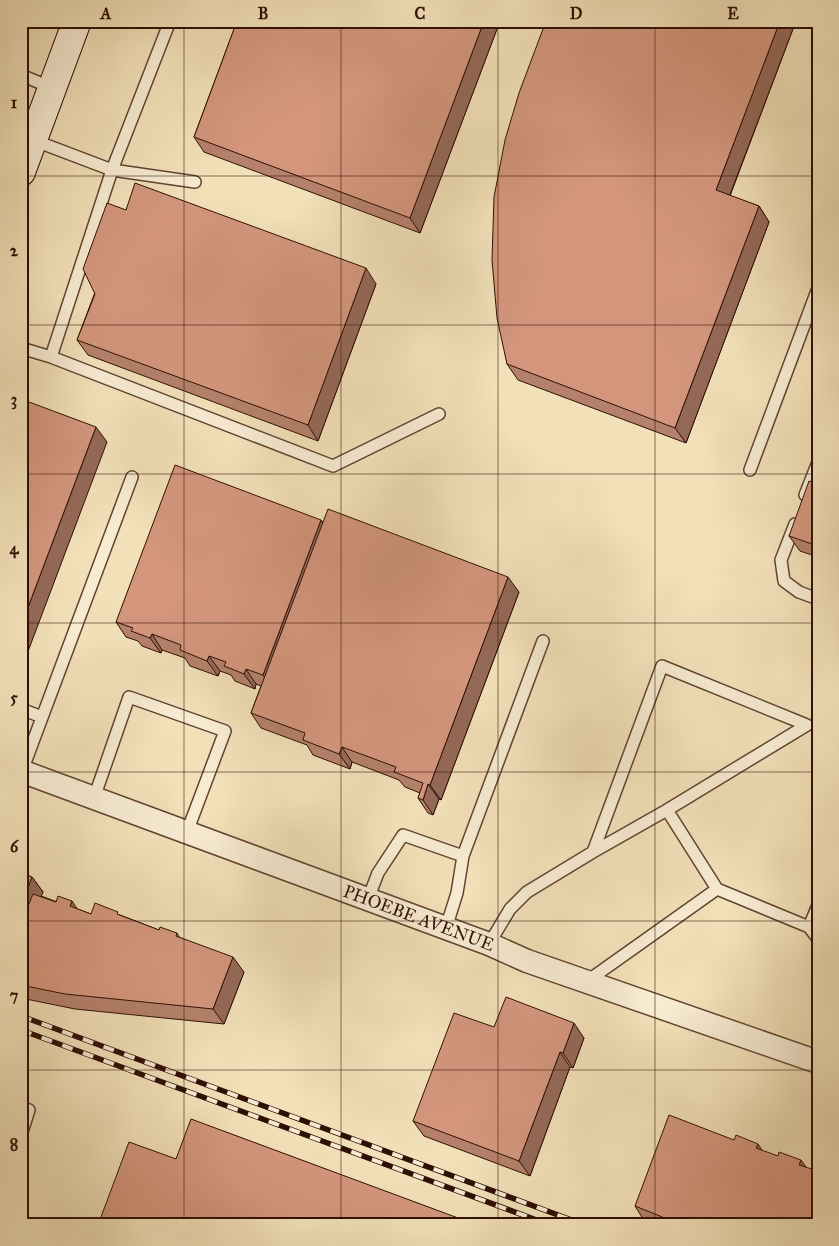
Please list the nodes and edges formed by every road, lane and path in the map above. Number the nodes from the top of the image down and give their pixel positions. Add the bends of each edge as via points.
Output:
1 (77, 21) edge
2 (170, 21) edge
3 (21, 76) edge
4 (52, 88) junction
5 (33, 140) junction
6 (112, 170) junction
7 (21, 172) edge
8 (196, 182) dead end
9 (818, 288) edge
10 (21, 348) edge
11 (51, 357) junction
12 (439, 414) dead end
13 (818, 462) edge
14 (750, 470) dead end
15 (132, 477) dead end
16 (818, 599) edge
17 (543, 641) dead end
18 (21, 709) edge
19 (42, 717) junction
20 (818, 719) edge
21 (807, 725) junction
22 (22, 771) edge
23 (94, 798) junction
24 (667, 810) junction
25 (187, 832) junction
26 (593, 852) junction
27 (463, 856) junction
28 (717, 890) junction
29 (368, 899) junction
30 (818, 905) edge
31 (810, 926) junction
32 (446, 928) junction
33 (818, 939) edge
34 (489, 944) junction
35 (586, 982) junction
36 (818, 1062) edge
37 (21, 1108) edge
38 (21, 1135) edge

1 - 4 main road
2 - 6 lane
3 - 4 lane
4 - 5 main road
5 - 6 lane
5 - 7 main road
6 - 8 lane
6 - 11 lane
9 - 14 lane
10 - 11 lane
11 - 12 lane via 333,466
13 - 16 lane via 781,560 784,581 799,592
15 - 19 lane
17 - 27 lane
18 - 19 lane
19 - 22 lane
20 - 21 lane
21 - 24 lane
21 - 26 lane via 662,666
22 - 23 street, PHOEBE AVENUE
23 - 25 street, PHOEBE AVENUE
23 - 25 lane via 129,696 224,731
24 - 26 lane
24 - 28 lane
25 - 29 street, PHOEBE AVENUE
26 - 34 lane via 527,892 510,910
27 - 29 lane via 404,835 378,873
27 - 32 lane via 457,893
28 - 31 lane
28 - 35 lane
29 - 32 street, PHOEBE AVENUE
30 - 31 lane
31 - 33 lane
32 - 34 street, PHOEBE AVENUE
34 - 35 street, PHOEBE AVENUE
35 - 36 street, PHOEBE AVENUE
37 - 38 lane via 29,1110

